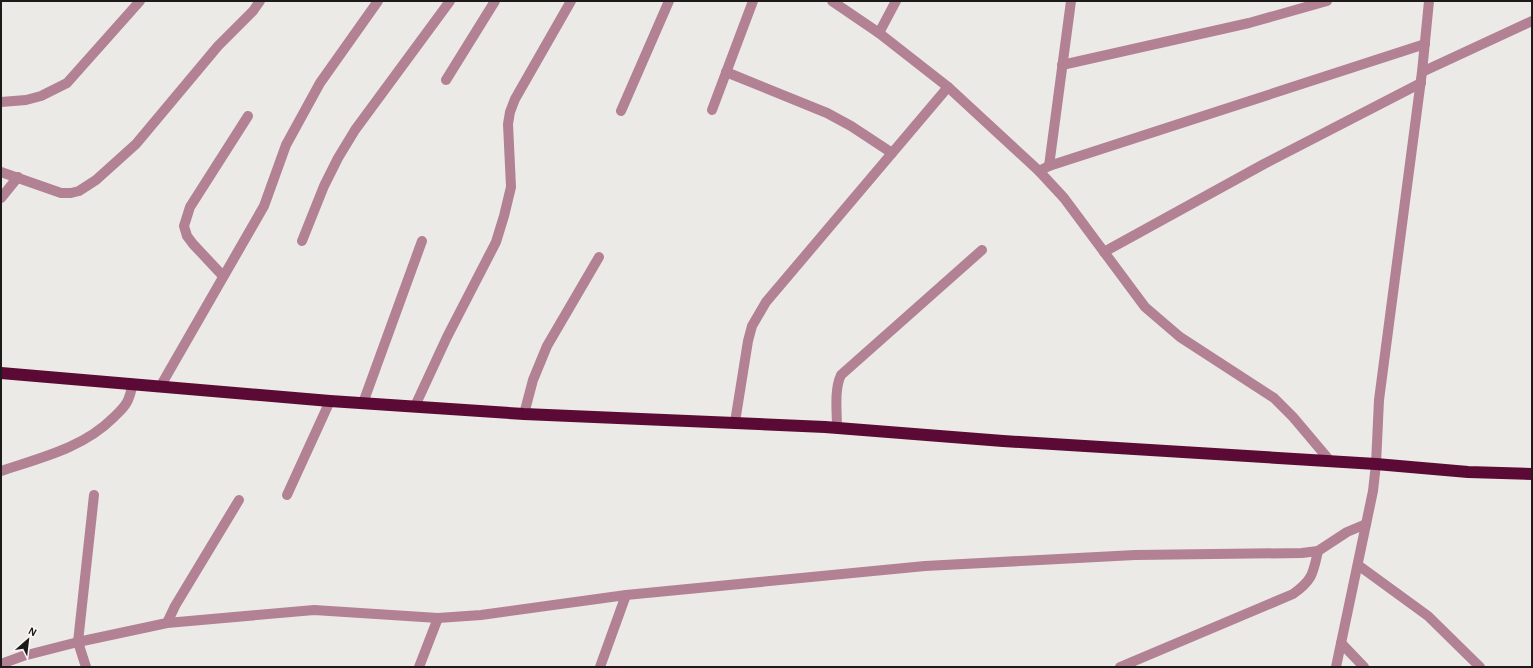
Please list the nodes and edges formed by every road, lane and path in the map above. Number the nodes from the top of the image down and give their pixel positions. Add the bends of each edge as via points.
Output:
1 (140, 1) edge
2 (260, 1) edge
3 (378, 1) edge
4 (450, 1) edge
5 (495, 1) edge
6 (571, 1) edge
7 (669, 1) edge
8 (753, 1) edge
9 (832, 1) edge
10 (896, 1) edge
11 (1070, 1) edge
12 (1327, 1) edge
13 (1429, 1) edge
14 (1532, 21) edge
15 (880, 33) junction
16 (1425, 44) junction
17 (1062, 65) junction
18 (726, 72) junction
19 (1422, 72) junction
20 (446, 80) dead end
21 (1421, 83) junction
22 (948, 87) junction
23 (1, 102) edge
24 (712, 110) dead end
25 (621, 111) dead end
26 (248, 116) dead end
27 (892, 153) junction
28 (1049, 166) junction
29 (1, 172) edge
30 (1039, 172) junction
31 (18, 177) junction
32 (1, 198) edge
33 (302, 241) dead end
34 (422, 241) dead end
35 (982, 250) dead end
36 (1104, 252) junction
37 (599, 257) dead end
38 (223, 276) junction
39 (1, 373) edge
40 (133, 384) junction
41 (160, 387) junction
42 (330, 401) junction
43 (364, 403) junction
44 (415, 406) junction
45 (524, 414) junction
46 (735, 422) junction
47 (837, 428) junction
48 (1331, 462) junction
49 (1376, 464) junction
50 (1, 471) edge
51 (1532, 474) edge
52 (94, 495) dead end
53 (287, 495) dead end
54 (239, 500) dead end
55 (1366, 524) junction
56 (1318, 551) junction
57 (1358, 565) junction
58 (626, 594) junction
59 (438, 618) junction
60 (167, 624) junction
61 (78, 642) junction
62 (1341, 643) junction
63 (1, 664) edge
64 (86, 667) edge
65 (419, 667) edge
66 (600, 667) edge
67 (1120, 667) edge
68 (1336, 667) edge
69 (1364, 667) edge
70 (1480, 667) edge

1 - 23 street via 67,83 41,96
2 - 31 street via 218,46 136,144 96,180 79,191 61,193
3 - 38 street via 320,83 286,145 264,206
4 - 33 street via 355,130 324,186
5 - 20 street
6 - 44 street via 515,99 508,124 510,187 496,242
7 - 25 street
8 - 18 street
9 - 15 street
10 - 15 street
11 - 17 street
12 - 17 street via 1249,23
13 - 16 street
14 - 19 street
15 - 22 street
16 - 19 street
16 - 28 street
17 - 28 street
18 - 24 street
18 - 27 street via 827,113
19 - 21 street
21 - 36 street via 1264,164
21 - 49 street via 1379,400
22 - 27 street
22 - 30 street
26 - 38 street via 190,207 184,226 193,244
27 - 46 street via 759,313 748,341
28 - 30 street
29 - 31 street
30 - 36 street via 1064,198
31 - 32 street
34 - 43 street
35 - 47 street via 841,374 837,389
36 - 48 street via 1145,308 1180,337 1274,398
37 - 45 street via 547,346 533,380
38 - 41 street
39 - 40 highway
40 - 41 highway
40 - 50 street via 127,401 119,412 88,439
41 - 42 highway
42 - 43 highway
42 - 53 street
43 - 44 highway
44 - 45 highway
45 - 46 highway
46 - 47 highway
47 - 48 highway via 1003,442
48 - 49 highway
49 - 51 highway via 1468,472
49 - 55 street
52 - 61 street
54 - 60 street via 175,606
55 - 56 street
55 - 57 street
56 - 58 street via 1302,554 1135,555 925,566
56 - 67 street via 1312,576 1305,586 1293,594
57 - 62 street
57 - 70 street via 1428,616
58 - 59 street via 481,615
58 - 66 street
59 - 60 street via 314,610
59 - 65 street
60 - 61 street
61 - 63 street
61 - 64 street
62 - 68 street
62 - 69 street

